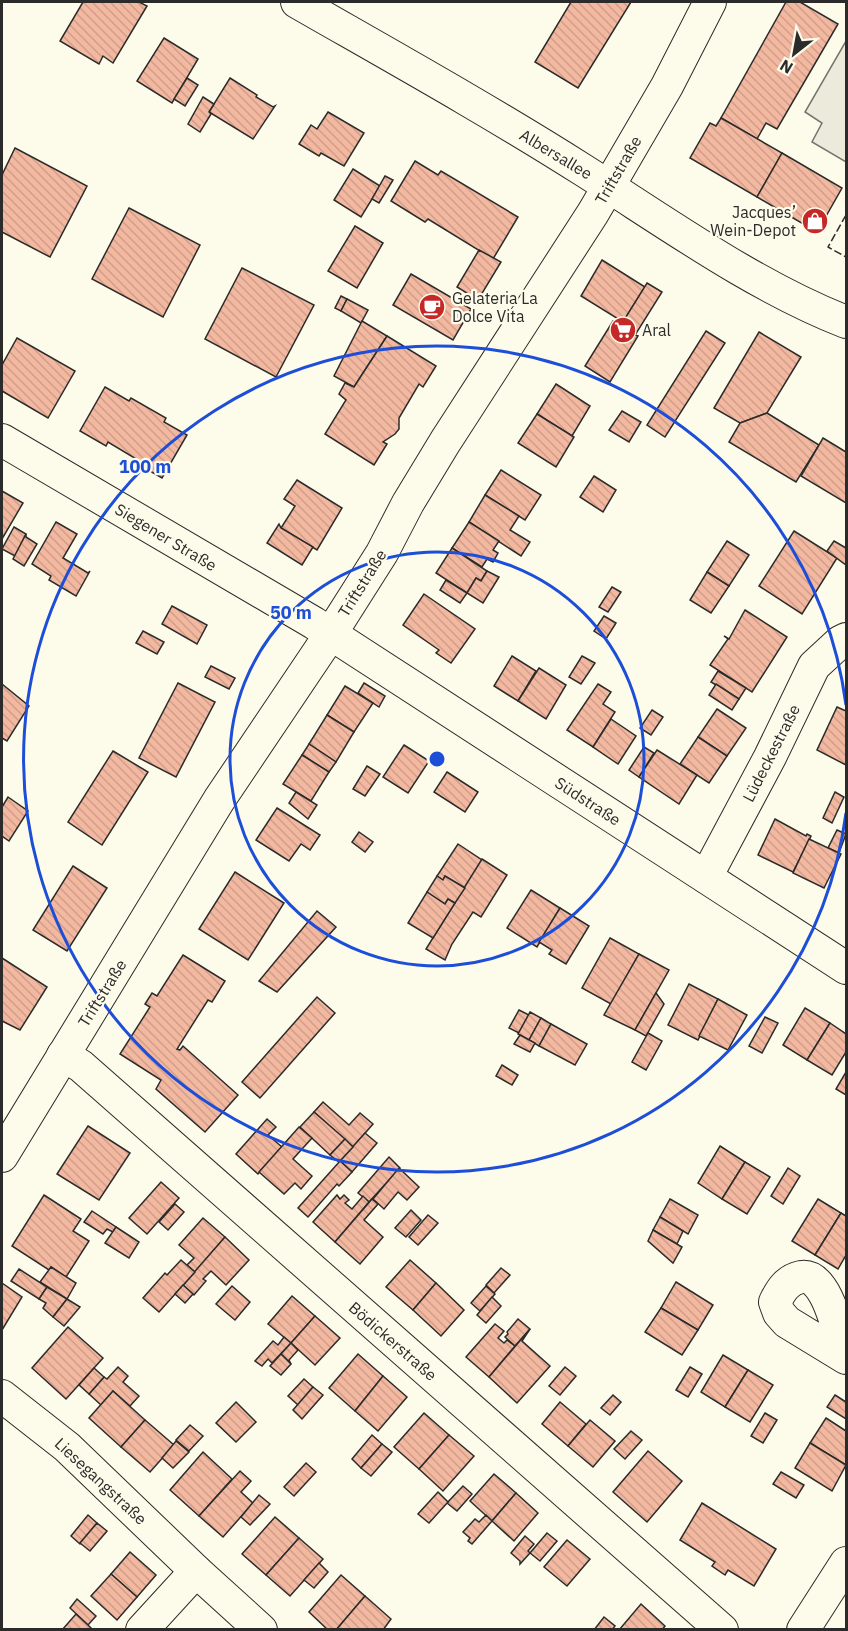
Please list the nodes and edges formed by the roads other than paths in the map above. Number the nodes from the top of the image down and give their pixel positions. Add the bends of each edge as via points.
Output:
1 (297, 2) edge
2 (710, 2) edge
3 (609, 187) junction
4 (846, 322) edge
5 (2, 440) edge
6 (330, 635) junction
7 (846, 639) edge
8 (706, 877) junction
9 (846, 968) edge
10 (63, 1055) junction
11 (2, 1156) edge
12 (2, 1396) edge
13 (196, 1571) junction
14 (842, 1578) edge
15 (142, 1629) edge
16 (261, 1629) edge
17 (722, 1629) edge
18 (803, 1629) edge

1 - 3 street, Albersallee
2 - 3 street, Triftstraße
3 - 4 street, Albersallee via 720,257
3 - 6 street, Triftstraße via 445,442
5 - 6 street, Siegener Straße
6 - 8 street, Südstraße
6 - 10 street, Triftstraße via 219,800
7 - 8 street, Lüdeckestraße via 814,666
8 - 9 street, Südstraße
10 - 11 street, Triftstraße
10 - 17 street, Bödickerstraße via 90,1074
12 - 13 street, Liesegangstraße via 67,1447
13 - 15 street
13 - 16 street, Liesegangstraße
14 - 18 street

